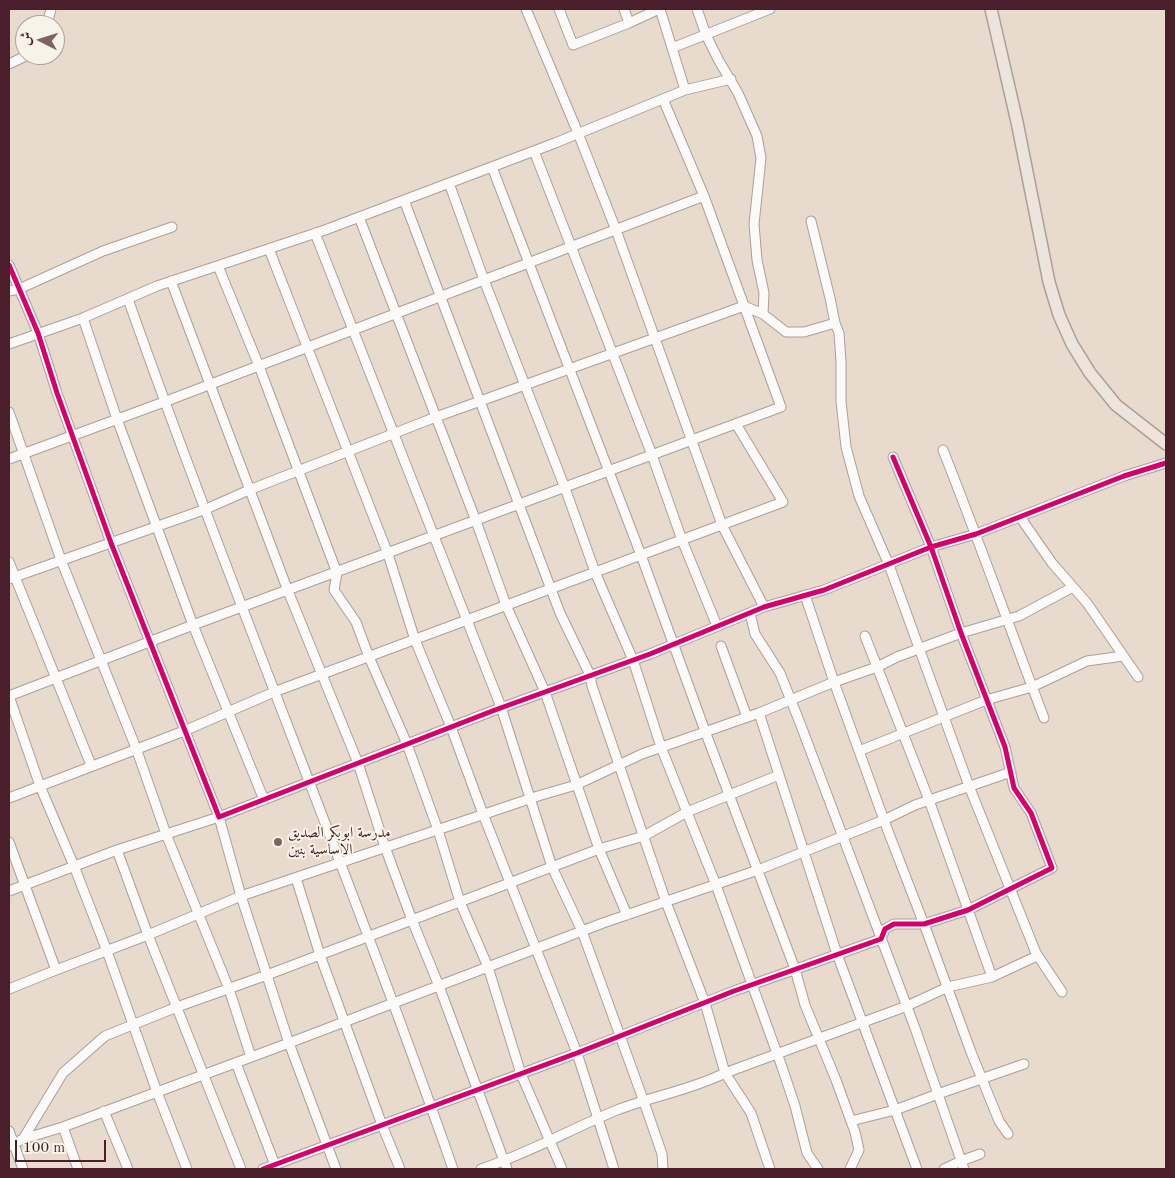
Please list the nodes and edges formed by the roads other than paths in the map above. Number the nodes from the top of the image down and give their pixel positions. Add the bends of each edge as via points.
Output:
1 (526, 9) edge
2 (624, 9) edge
3 (660, 9) edge
4 (697, 9) edge
5 (770, 9) edge
6 (991, 9) edge
7 (562, 10) edge
8 (628, 23) junction
9 (706, 35) junction
10 (672, 48) junction
11 (731, 79) junction
12 (685, 90) junction
13 (662, 99) junction
14 (578, 133) junction
15 (534, 151) junction
16 (492, 167) junction
17 (449, 183) junction
18 (704, 196) junction
19 (404, 200) junction
20 (359, 217) junction
21 (811, 221) dead end
22 (172, 227) dead end
23 (616, 230) junction
24 (315, 234) junction
25 (571, 247) junction
26 (269, 249) junction
27 (529, 263) junction
28 (9, 265) edge
29 (218, 266) junction
30 (484, 280) junction
31 (171, 281) junction
32 (19, 289) junction
33 (9, 292) edge
34 (441, 297) junction
35 (128, 300) junction
36 (744, 306) junction
37 (397, 314) junction
38 (763, 314) junction
39 (83, 318) junction
40 (835, 323) junction
41 (353, 330) junction
42 (38, 333) junction
43 (656, 338) junction
44 (9, 344) edge
45 (308, 348) junction
46 (612, 354) junction
47 (259, 366) junction
48 (569, 369) junction
49 (209, 385) junction
50 (525, 385) junction
51 (480, 400) junction
52 (164, 402) junction
53 (9, 412) edge
54 (436, 416) junction
55 (117, 419) junction
56 (736, 424) junction
57 (393, 433) junction
58 (72, 437) junction
59 (693, 440) junction
60 (1166, 444) edge
61 (943, 450) dead end
62 (348, 452) junction
63 (23, 454) junction
64 (652, 456) junction
65 (892, 457) dead end
66 (9, 459) edge
67 (1166, 463) edge
68 (299, 472) junction
69 (608, 472) junction
70 (565, 488) junction
71 (249, 490) junction
72 (520, 505) junction
73 (206, 509) junction
74 (1020, 517) junction
75 (476, 521) junction
76 (722, 524) junction
77 (156, 526) junction
78 (976, 534) junction
79 (433, 537) junction
80 (682, 540) junction
81 (111, 544) junction
82 (931, 547) junction
83 (388, 554) junction
84 (642, 555) junction
85 (61, 560) junction
86 (9, 562) edge
87 (888, 565) junction
88 (595, 572) junction
89 (337, 573) junction
90 (12, 578) edge
91 (1073, 587) junction
92 (552, 588) junction
93 (288, 591) junction
94 (805, 595) junction
95 (506, 606) junction
96 (764, 607) junction
97 (243, 608) junction
98 (750, 613) junction
99 (466, 620) junction
100 (1006, 621) junction
101 (193, 625) junction
102 (717, 626) junction
103 (961, 633) junction
104 (865, 636) dead end
105 (415, 640) junction
106 (149, 642) junction
107 (674, 644) junction
108 (721, 646) dead end
109 (920, 650) junction
110 (1123, 656) junction
111 (369, 657) junction
112 (102, 660) junction
113 (633, 660) junction
114 (877, 667) junction
115 (322, 674) junction
116 (590, 675) junction
117 (1138, 677) dead end
118 (56, 678) junction
119 (834, 682) junction
120 (1032, 687) junction
121 (274, 692) junction
122 (545, 692) junction
123 (9, 696) edge
124 (986, 700) junction
125 (791, 701) junction
126 (501, 707) junction
127 (228, 711) junction
128 (759, 713) junction
129 (747, 717) junction
130 (944, 718) junction
131 (1044, 718) dead end
132 (451, 727) junction
133 (184, 731) junction
134 (705, 731) junction
135 (903, 734) junction
136 (407, 744) junction
137 (661, 747) junction
138 (136, 748) junction
139 (859, 751) junction
140 (358, 763) junction
141 (619, 765) junction
142 (91, 766) junction
143 (1011, 772) junction
144 (779, 775) junction
145 (310, 782) junction
146 (576, 785) junction
147 (40, 786) junction
148 (969, 786) junction
149 (729, 795) junction
150 (9, 798) edge
151 (529, 799) junction
152 (264, 800) junction
153 (929, 800) junction
154 (687, 812) junction
155 (483, 814) junction
156 (219, 817) junction
157 (884, 820) junction
158 (438, 830) junction
159 (166, 834) junction
160 (644, 836) junction
161 (842, 836) junction
162 (9, 842) edge
163 (385, 847) junction
164 (599, 848) junction
165 (117, 850) junction
166 (804, 851) junction
167 (339, 863) junction
168 (74, 866) junction
169 (552, 867) junction
170 (758, 870) junction
171 (296, 878) junction
172 (511, 883) junction
173 (25, 884) junction
174 (716, 885) junction
175 (1010, 890) junction
176 (9, 891) edge
177 (241, 896) junction
178 (460, 902) junction
179 (666, 902) junction
180 (968, 910) junction
181 (198, 914) junction
182 (627, 915) junction
183 (412, 920) junction
184 (924, 924) junction
185 (582, 931) junction
186 (148, 935) junction
187 (369, 937) junction
188 (881, 939) junction
189 (535, 949) junction
190 (107, 951) junction
191 (837, 954) junction
192 (320, 955) junction
193 (1037, 956) junction
194 (488, 967) junction
195 (795, 969) junction
196 (56, 970) junction
197 (267, 976) junction
198 (992, 977) junction
199 (752, 985) junction
200 (440, 986) junction
201 (9, 987) edge
202 (948, 988) junction
203 (228, 989) junction
204 (1062, 992) dead end
205 (705, 1002) junction
206 (392, 1004) junction
207 (907, 1006) junction
208 (177, 1007) junction
209 (862, 1021) junction
210 (345, 1022) junction
211 (133, 1025) junction
212 (619, 1036) junction
213 (819, 1039) junction
214 (289, 1043) junction
215 (576, 1053) junction
216 (777, 1054) junction
217 (251, 1057) junction
218 (236, 1062) junction
219 (1024, 1064) dead end
220 (725, 1073) junction
221 (204, 1074) junction
222 (521, 1074) junction
223 (982, 1079) junction
224 (478, 1090) junction
225 (157, 1092) junction
226 (938, 1094) junction
227 (644, 1102) junction
228 (431, 1107) junction
229 (896, 1110) junction
230 (104, 1111) junction
231 (598, 1119) junction
232 (851, 1121) junction
233 (382, 1125) junction
234 (63, 1127) junction
235 (9, 1131) edge
236 (1008, 1134) dead end
237 (23, 1139) junction
238 (551, 1141) junction
239 (11, 1144) edge
240 (328, 1146) junction
241 (980, 1154) dead end
242 (275, 1165) junction
243 (506, 1165) edge
244 (963, 1165) edge
245 (23, 1169) edge
246 (78, 1169) edge
247 (128, 1169) edge
248 (187, 1169) edge
249 (241, 1169) edge
250 (263, 1169) edge
251 (336, 1169) edge
252 (400, 1169) edge
253 (453, 1169) edge
254 (481, 1169) edge
255 (562, 1169) edge
256 (614, 1169) edge
257 (663, 1169) edge
258 (770, 1169) edge
259 (818, 1169) edge
260 (850, 1169) edge
261 (917, 1169) edge
262 (944, 1169) edge

1 - 14 street
2 - 8 street
3 - 8 street
3 - 10 street
4 - 9 street
5 - 9 street
6 - 60 main road via 1049,282 1059,315 1090,373 1116,405
7 - 8 street via 573,45
9 - 10 street
9 - 11 street
10 - 12 street
11 - 12 street
11 - 38 street via 757,136 761,158 754,224 764,293
12 - 13 street
13 - 14 street
13 - 18 street
14 - 15 street
14 - 23 street
15 - 16 street
15 - 25 street
16 - 17 street
16 - 27 street
17 - 19 street
17 - 30 street
18 - 23 street
18 - 36 street
19 - 20 street
19 - 34 street
20 - 24 street
20 - 37 street
21 - 40 street
22 - 32 street via 103,251
23 - 25 street
23 - 43 street
24 - 26 street
24 - 41 street
25 - 27 street
25 - 46 street
26 - 29 street
26 - 45 street
27 - 30 street
27 - 48 street
28 - 32 street
29 - 31 street
29 - 47 street
30 - 34 street
30 - 50 street
31 - 35 street
31 - 49 street
32 - 33 street
32 - 42 street
34 - 37 street
34 - 51 street
35 - 39 street
35 - 52 street
36 - 38 street
36 - 43 street
36 - 56 street via 781,407
37 - 41 street
37 - 54 street
38 - 40 street via 786,332 804,332
39 - 42 street
39 - 55 street
40 - 87 street via 839,333 846,447 859,496
41 - 45 street
41 - 57 street
42 - 44 street
42 - 58 street
43 - 46 street
43 - 59 street
45 - 47 street
45 - 62 street
46 - 48 street
46 - 64 street
47 - 49 street
47 - 68 street
48 - 50 street
48 - 69 street
49 - 52 street
49 - 71 street
50 - 51 street
50 - 70 street
51 - 54 street
51 - 72 street
52 - 55 street
52 - 73 street
53 - 63 street
54 - 57 street
54 - 75 street
55 - 58 street
55 - 77 street
56 - 59 street
56 - 76 street via 783,502
57 - 62 street
57 - 79 street
58 - 63 street
58 - 81 street
59 - 64 street
59 - 76 street
61 - 78 street
62 - 68 street
62 - 83 street
63 - 66 street
63 - 85 street
64 - 69 street
64 - 80 street
65 - 82 street
67 - 74 street
68 - 71 street
68 - 89 street
69 - 70 street
69 - 84 street
70 - 72 street
70 - 88 street
71 - 73 street
71 - 93 street
72 - 75 street
72 - 92 street
73 - 77 street
73 - 97 street
74 - 78 street
74 - 91 street
75 - 79 street
75 - 95 street
76 - 80 street
76 - 96 street
77 - 81 street
77 - 101 street
78 - 82 street
78 - 100 street
79 - 83 street
79 - 99 street
80 - 84 street
80 - 102 street
81 - 85 street
81 - 106 street
82 - 87 street
82 - 103 street
83 - 89 street
83 - 105 street
84 - 88 street
84 - 107 street
85 - 90 street
85 - 112 street
86 - 90 street
87 - 94 street
87 - 109 street
88 - 92 street
88 - 113 street
89 - 93 street
89 - 111 street via 334,590 356,622
90 - 118 street
91 - 100 street
91 - 110 street
92 - 95 street
92 - 116 street via 560,613
93 - 97 street
93 - 115 street
94 - 96 street
94 - 119 street
95 - 99 street
95 - 122 street
96 - 98 street
97 - 101 street
97 - 121 street
98 - 102 street
98 - 125 street via 755,634 780,673
99 - 105 street
99 - 126 street
100 - 103 street
100 - 120 street
101 - 106 street
101 - 127 street
102 - 107 street
103 - 109 street
103 - 124 street
104 - 114 street
105 - 111 street
105 - 132 street
106 - 112 street
106 - 133 street
107 - 113 street
107 - 134 street
108 - 129 street
109 - 114 street
109 - 130 street
110 - 117 street
110 - 120 street via 1086,661
111 - 115 street
111 - 136 street
112 - 118 street
112 - 138 street
113 - 116 street
113 - 137 street
114 - 119 street
114 - 135 street
115 - 121 street
115 - 140 street
116 - 122 street
116 - 141 street
118 - 123 street
118 - 142 street
119 - 125 street
119 - 139 street
120 - 124 street
120 - 131 street
121 - 127 street
121 - 145 street
122 - 126 street
122 - 146 street
123 - 147 street
124 - 130 street
124 - 143 street
125 - 128 street
125 - 161 street
126 - 132 street
126 - 151 street
127 - 133 street
127 - 152 street
128 - 129 street
128 - 144 street
129 - 134 street
130 - 135 street
130 - 148 street
132 - 136 street
132 - 155 street
133 - 138 street
133 - 156 street
134 - 137 street
134 - 149 street
135 - 139 street
135 - 153 street
136 - 140 street
136 - 158 street
137 - 141 street
137 - 154 street
138 - 142 street
138 - 159 street
139 - 157 street
140 - 145 street
140 - 163 street
141 - 146 street
141 - 160 street
142 - 147 street
143 - 148 street
143 - 175 street via 1014,788 1031,813 1052,868
144 - 149 street
144 - 166 street
145 - 152 street
145 - 167 street
146 - 151 street
146 - 164 street
147 - 150 street
147 - 168 street
148 - 153 street
148 - 175 street
149 - 154 street
149 - 170 street
151 - 155 street
151 - 169 street
152 - 156 street
153 - 157 street
153 - 180 street
154 - 160 street
154 - 174 street
155 - 158 street
155 - 172 street
156 - 159 street
156 - 177 street
157 - 161 street
157 - 184 street
158 - 163 street
158 - 178 street
159 - 165 street
159 - 181 street
160 - 164 street
160 - 179 street
161 - 166 street
161 - 188 street
162 - 173 street
163 - 167 street
163 - 183 street
164 - 169 street
164 - 182 street
165 - 168 street
165 - 186 street
166 - 170 street
166 - 191 street
167 - 171 street
167 - 187 street
168 - 173 street
168 - 190 street
169 - 172 street
169 - 185 street
170 - 174 street
170 - 195 street
171 - 177 street
171 - 192 street
172 - 178 street
172 - 189 street
173 - 176 street
173 - 196 street
174 - 179 street
174 - 199 street
175 - 180 street
175 - 193 street
177 - 181 street
177 - 197 street
178 - 183 street
178 - 194 street
179 - 182 street
179 - 205 street
180 - 184 street
180 - 198 street
181 - 186 street
181 - 203 street
182 - 185 street
183 - 187 street
183 - 200 street
184 - 188 street via 894,924 885,929
184 - 202 street
185 - 189 street
185 - 212 street
186 - 190 street
186 - 208 street
187 - 192 street
187 - 206 street
188 - 191 street
188 - 207 street
189 - 194 street
189 - 215 street
190 - 196 street
190 - 211 street
191 - 195 street
191 - 209 street
192 - 197 street
192 - 210 street
193 - 198 street
193 - 204 street
194 - 200 street
194 - 222 street
195 - 199 street
195 - 213 street
196 - 201 street
197 - 203 street
197 - 214 street
198 - 202 street
199 - 205 street
199 - 216 street
200 - 206 street
200 - 224 street
202 - 207 street
202 - 223 street
203 - 208 street
203 - 217 street
205 - 212 street
205 - 220 street
206 - 210 street
206 - 228 street
207 - 209 street
207 - 226 street
208 - 211 street
208 - 221 street
209 - 213 street
209 - 229 street
210 - 214 street
210 - 233 street
211 - 225 street
211 - 237 street via 105,1036 63,1073
212 - 215 street
212 - 227 street
213 - 216 street
213 - 232 street
214 - 217 street
214 - 240 street
215 - 222 street
215 - 231 street
216 - 220 street
216 - 259 street via 807,1153
217 - 218 street
218 - 221 street
218 - 242 street
219 - 223 street
220 - 227 street
220 - 258 street via 751,1112
221 - 225 street
221 - 249 street
222 - 224 street
222 - 238 street
223 - 226 street
223 - 236 street via 999,1121
224 - 228 street
224 - 243 street
225 - 230 street
225 - 248 street
226 - 229 street
226 - 244 street
227 - 231 street
227 - 257 street via 662,1154
228 - 233 street
228 - 253 street
229 - 232 street
229 - 261 street
230 - 234 street
230 - 247 street
231 - 238 street
231 - 256 street
232 - 260 street via 859,1150
233 - 240 street
233 - 252 street
234 - 237 street
234 - 246 street
235 - 239 street
237 - 239 street
238 - 243 street
238 - 255 street
239 - 245 street
240 - 242 street
240 - 251 street
241 - 244 street
242 - 250 street
243 - 254 street
244 - 262 street

